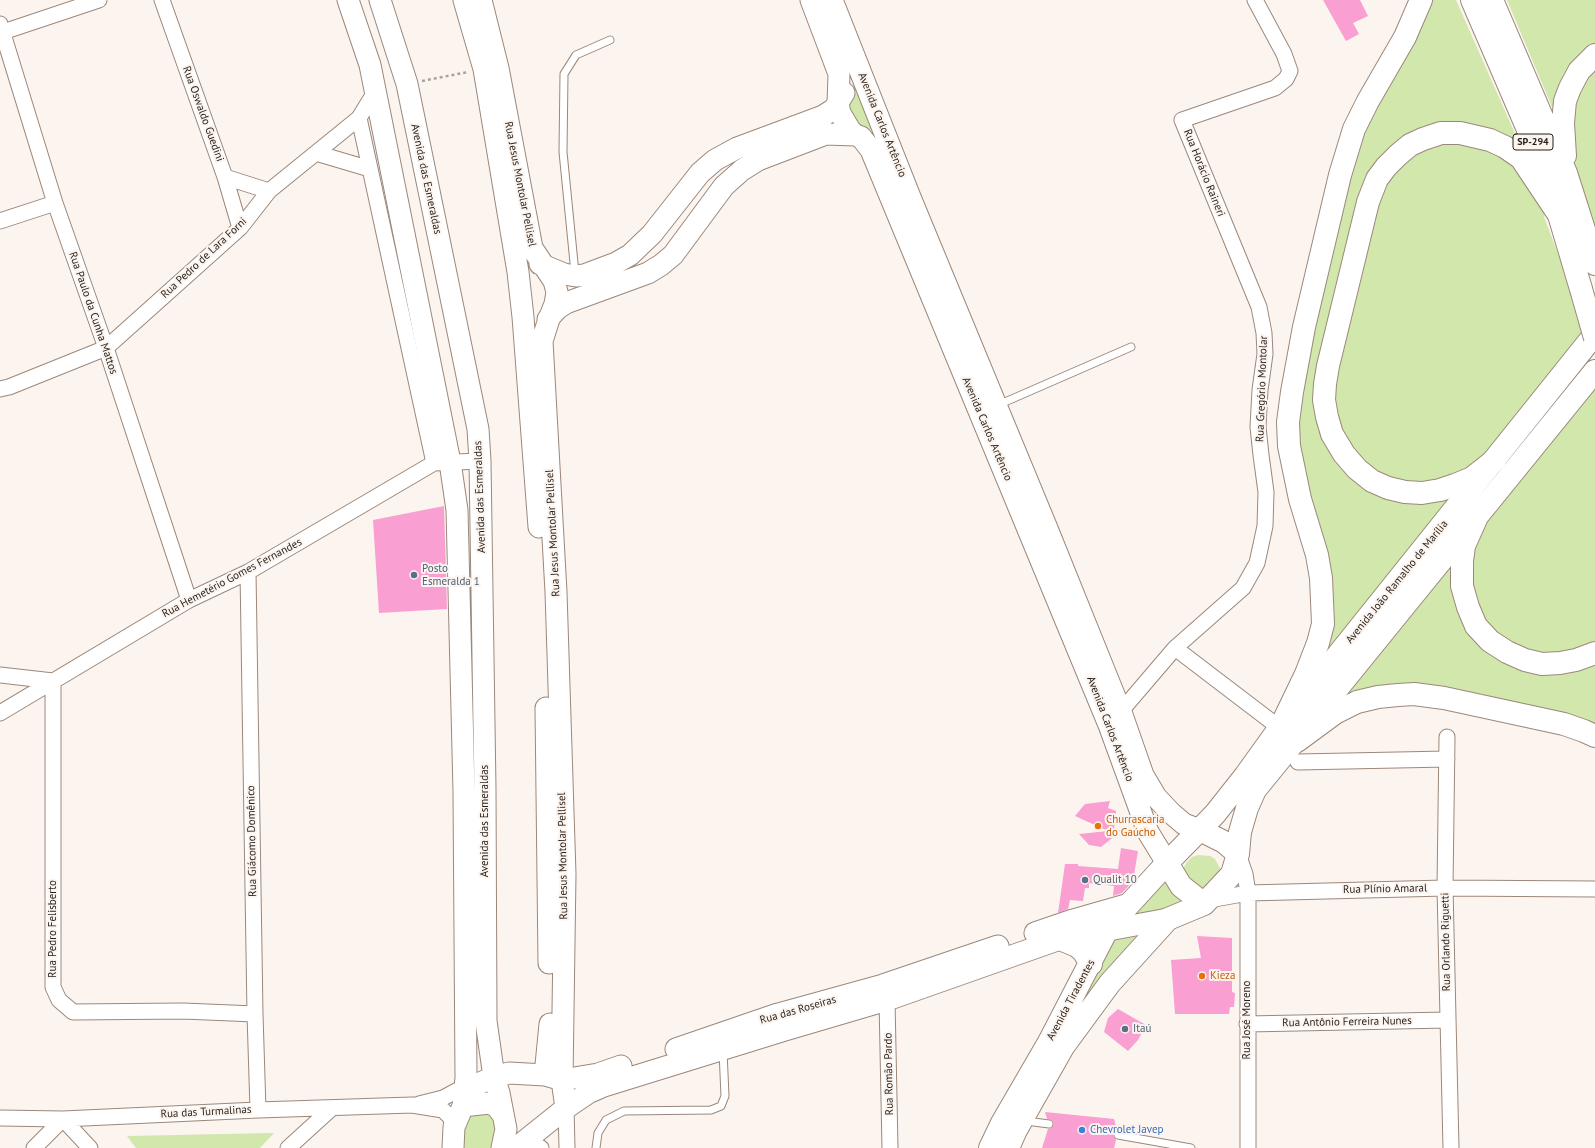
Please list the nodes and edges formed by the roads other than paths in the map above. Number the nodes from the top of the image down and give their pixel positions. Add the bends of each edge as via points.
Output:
1 (99, 0) edge
2 (162, 0) edge
3 (348, 0) edge
4 (380, 0) edge
5 (464, 0) edge
6 (481, 0) edge
7 (811, 0) edge
8 (832, 0) edge
9 (1255, 0) edge
10 (1421, 0) edge
11 (1472, 0) edge
12 (1492, 0) edge
13 (1, 28) edge
14 (610, 40) dead end
15 (1595, 55) edge
16 (375, 92) junction
17 (838, 104) junction
18 (874, 106) junction
19 (359, 118) junction
20 (858, 136) junction
21 (316, 153) junction
22 (370, 168) junction
23 (1566, 173) junction
24 (225, 177) junction
25 (270, 192) junction
26 (55, 203) junction
27 (1559, 215) junction
28 (0, 221) edge
29 (240, 228) junction
30 (542, 264) junction
31 (1595, 264) edge
32 (518, 272) junction
33 (576, 276) junction
34 (1259, 307) joint
35 (524, 317) junction
36 (549, 319) junction
37 (1595, 334) edge
38 (1595, 338) edge
39 (1131, 347) dead end
40 (106, 348) junction
41 (1595, 371) edge
42 (0, 389) edge
43 (996, 406) junction
44 (480, 460) junction
45 (1495, 460) junction
46 (442, 462) junction
47 (1476, 519) junction
48 (1038, 529) junction
49 (248, 572) junction
50 (189, 600) junction
51 (1175, 648) junction
52 (1595, 653) edge
53 (0, 675) edge
54 (53, 681) junction
55 (0, 713) edge
56 (1115, 718) junction
57 (1276, 724) junction
58 (1595, 736) edge
59 (1447, 737) dead end
60 (1297, 751) junction
61 (1447, 759) junction
62 (485, 789) junction
63 (464, 791) junction
64 (1200, 830) junction
65 (1238, 854) junction
66 (1167, 863) junction
67 (557, 874) junction
68 (1446, 888) junction
69 (1595, 889) edge
70 (1248, 893) junction
71 (1206, 902) junction
72 (1130, 904) junction
73 (1168, 919) junction
74 (1106, 932) junction
75 (1060, 939) junction
76 (1091, 964) junction
77 (885, 993) junction
78 (255, 1014) junction
79 (1448, 1020) junction
80 (781, 1022) junction
81 (1247, 1024) junction
82 (723, 1049) junction
83 (662, 1061) junction
84 (494, 1077) junction
85 (554, 1078) junction
86 (464, 1098) junction
87 (412, 1106) junction
88 (332, 1108) junction
89 (566, 1108) junction
90 (258, 1110) junction
91 (503, 1115) junction
92 (0, 1118) edge
93 (63, 1119) junction
94 (1022, 1120) junction
95 (1049, 1124) dead end
96 (454, 1127) junction
97 (1118, 1136) dead end
98 (528, 1145) edge
99 (34, 1148) edge
100 (90, 1148) edge
101 (288, 1148) edge
102 (453, 1148) edge
103 (502, 1148) edge
104 (567, 1148) edge
105 (596, 1148) edge
106 (890, 1148) edge
107 (990, 1148) edge
108 (1008, 1148) edge
109 (1191, 1148) edge
110 (1248, 1148) edge
111 (1451, 1148) edge

1 - 13 street
2 - 24 street, Rua Oswaldo Guedini
3 - 16 main road, Avenida das Esmeraldas via 370,65
4 - 44 main road, Avenida das Esmeraldas via 407,84 478,429
5 - 32 main road, Rua Jesus Montolar Pellisel via 484,69
6 - 30 main road, Rua Jesus Montolar Pellisel via 498,68 532,248
7 - 17 main road, Avenida Carlos Artêncio via 840,74
8 - 18 main road, Avenida Carlos Artêncio
9 - 34 street, Rua Horácio Raineri via 1284,54 1290,71 1286,79 1275,88 1182,120
10 - 57 main road via 1405,37 1354,129 1340,174 1304,327 1288,422 1289,446 1300,499 1317,555 1323,624 1306,674
11 - 27 main road, SP-294 via 1535,146
12 - 23 main road, SP-294
13 - 26 street, Rua Paulo da Cunha Mattos
14 - 33 lane via 576,55 564,74 563,152
15 - 23 main road via 1579,71 1565,101 1563,123
16 - 19 street, Rua Pedro de Lara Forni
16 - 46 main road, Avenida das Esmeraldas
17 - 18 main road via 844,94 854,89 861,91
17 - 20 main road, Avenida Carlos Artêncio via 844,121
17 - 33 main road via 823,116 742,146 715,160 700,173 652,234 630,255 595,272
18 - 20 main road via 874,130 868,135
18 - 43 main road, Avenida Carlos Artêncio
19 - 21 street, Rua Pedro de Lara Forni
19 - 22 street
20 - 36 main road via 826,134 758,160 724,186 678,250 661,265 648,273 566,303
20 - 48 main road, Avenida Carlos Artêncio via 871,150
21 - 22 street
21 - 25 street, Rua Pedro de Lara Forni
22 - 46 street
23 - 31 main road, SP-294
24 - 25 street
24 - 29 street, Rua Oswaldo Guedini
25 - 29 street, Rua Pedro de Lara Forni
26 - 28 street
26 - 40 street, Rua Paulo da Cunha Mattos
27 - 38 main road, SP-294, bridge
27 - 45 main road via 1521,158 1490,140 1460,133 1422,138 1398,154 1382,173 1368,202 1325,384 1326,416 1332,434 1357,469 1377,483 1405,492 1422,493 1456,485 1472,478
29 - 40 street, Rua Pedro de Lara Forni
30 - 32 main road via 529,265
30 - 33 main road via 564,274
30 - 36 main road, Rua Jesus Montolar Pellisel via 554,281 557,292
32 - 35 main road, Rua Jesus Montolar Pellisel
34 - 51 street, Rua Gregório Montolar via 1265,354 1258,427 1266,492 1264,526 1257,563 1243,588
35 - 36 main road via 530,322
35 - 67 main road, Rua Jesus Montolar Pellisel via 543,589
36 - 67 main road, Rua Jesus Montolar Pellisel via 542,341 556,592
37 - 45 main road, Avenida João Ramalho de Marília
39 - 43 lane
40 - 42 street, Rua Pedro de Lara Forni
40 - 50 street, Rua Paulo da Cunha Mattos
41 - 47 main road, Avenida João Ramalho de Marília
43 - 48 main road, Avenida Carlos Artêncio
44 - 46 street, Rua Hemetério Gomes Fernandes
44 - 62 main road, Avenida das Esmeraldas
45 - 57 main road, Avenida João Ramalho de Marília
46 - 49 street, Rua Hemetério Gomes Fernandes
46 - 63 main road, Avenida das Esmeraldas via 458,510
47 - 52 main road via 1464,546 1462,586 1476,626 1490,641 1507,652 1542,664 1576,660
47 - 60 main road, Avenida João Ramalho de Marília
48 - 56 main road, Avenida Carlos Artêncio
49 - 50 street, Rua Hemetério Gomes Fernandes
49 - 78 street, Rua Giácomo Domênico
50 - 54 street, Rua Hemetério Gomes Fernandes
51 - 56 street, Rua Gregório Montolar
51 - 57 street
53 - 54 street
54 - 55 street, Rua Hemetério Gomes Fernandes
54 - 78 street, Rua Pedro Felisberto via 53,987 58,1000 73,1012 183,1011
56 - 64 main road, Avenida Carlos Artêncio via 1156,797 1184,824
56 - 66 main road, Avenida Carlos Artêncio via 1148,832
57 - 64 main road, Avenida João Ramalho de Marília via 1245,776
58 - 60 main road via 1564,724 1444,698 1409,694 1357,702 1335,713
59 - 61 street, Rua Orlando Riguetti
60 - 61 street
60 - 65 main road, Avenida João Ramalho de Marília via 1255,790 1246,808
61 - 68 street, Rua Orlando Riguetti
62 - 63 main road
62 - 84 main road, Avenida das Esmeraldas via 486,1021
63 - 86 main road, Avenida das Esmeraldas
64 - 65 main road via 1224,842
64 - 66 main road
65 - 70 street, Rua José Moreno
65 - 71 main road via 1232,874
66 - 71 main road via 1181,886
66 - 72 main road, Avenida Tiradentes
67 - 85 main road, Rua Jesus Montolar Pellisel
68 - 69 street, Rua Plínio Amaral
68 - 70 street, Rua Plínio Amaral
68 - 79 street, Rua Orlando Riguetti
70 - 71 street, Rua Plínio Amaral
70 - 81 street, Rua José Moreno
71 - 73 main road
72 - 74 main road, Avenida Tiradentes
72 - 77 main road, Rua das Roseiras via 1073,920
73 - 74 main road, Rua das Roseiras
73 - 94 main road, Avenida Tiradentes via 1094,1004 1063,1047
74 - 75 main road, Rua das Roseiras
74 - 76 main road, Avenida Tiradentes
75 - 76 main road via 1077,946
75 - 77 main road, Rua das Roseiras
76 - 107 main road, Avenida Tiradentes
77 - 80 main road, Rua das Roseiras
77 - 106 street, Rua Romão Pardo
78 - 90 street, Rua Giácomo Domênico
79 - 81 street, Rua Antônio Ferreira Nunes
79 - 111 street, Rua Orlando Riguetti
80 - 82 main road, Rua das Roseiras
80 - 83 main road, Rua das Roseiras
81 - 110 street, Rua José Moreno
82 - 83 main road, Rua das Roseiras
82 - 105 lane via 725,1096 720,1106 711,1110 624,1111 606,1120 598,1133
83 - 85 main road, Rua das Roseiras via 598,1074
83 - 89 main road, Rua das Roseiras via 588,1093
84 - 85 main road, Rua das Roseiras via 509,1073
84 - 86 main road, Rua das Roseiras
84 - 91 main road, Avenida das Esmeraldas
85 - 89 main road, Rua Jesus Montolar Pellisel
86 - 87 street, Rua das Turmalinas via 456,1091 443,1098
86 - 91 main road via 496,1106
86 - 96 main road, Avenida das Esmeraldas
87 - 88 street, Rua das Turmalinas
87 - 96 street, Rua das Turmalinas via 443,1110 450,1117
88 - 90 street, Rua das Turmalinas
88 - 101 street
89 - 98 main road, Rua das Roseiras
89 - 104 street
90 - 93 street, Rua das Turmalinas
91 - 103 main road, Avenida das Esmeraldas via 506,1129
92 - 93 street, Rua das Turmalinas
93 - 99 street
93 - 100 street
94 - 95 lane
94 - 108 main road, Avenida Tiradentes
96 - 102 main road
97 - 109 lane

